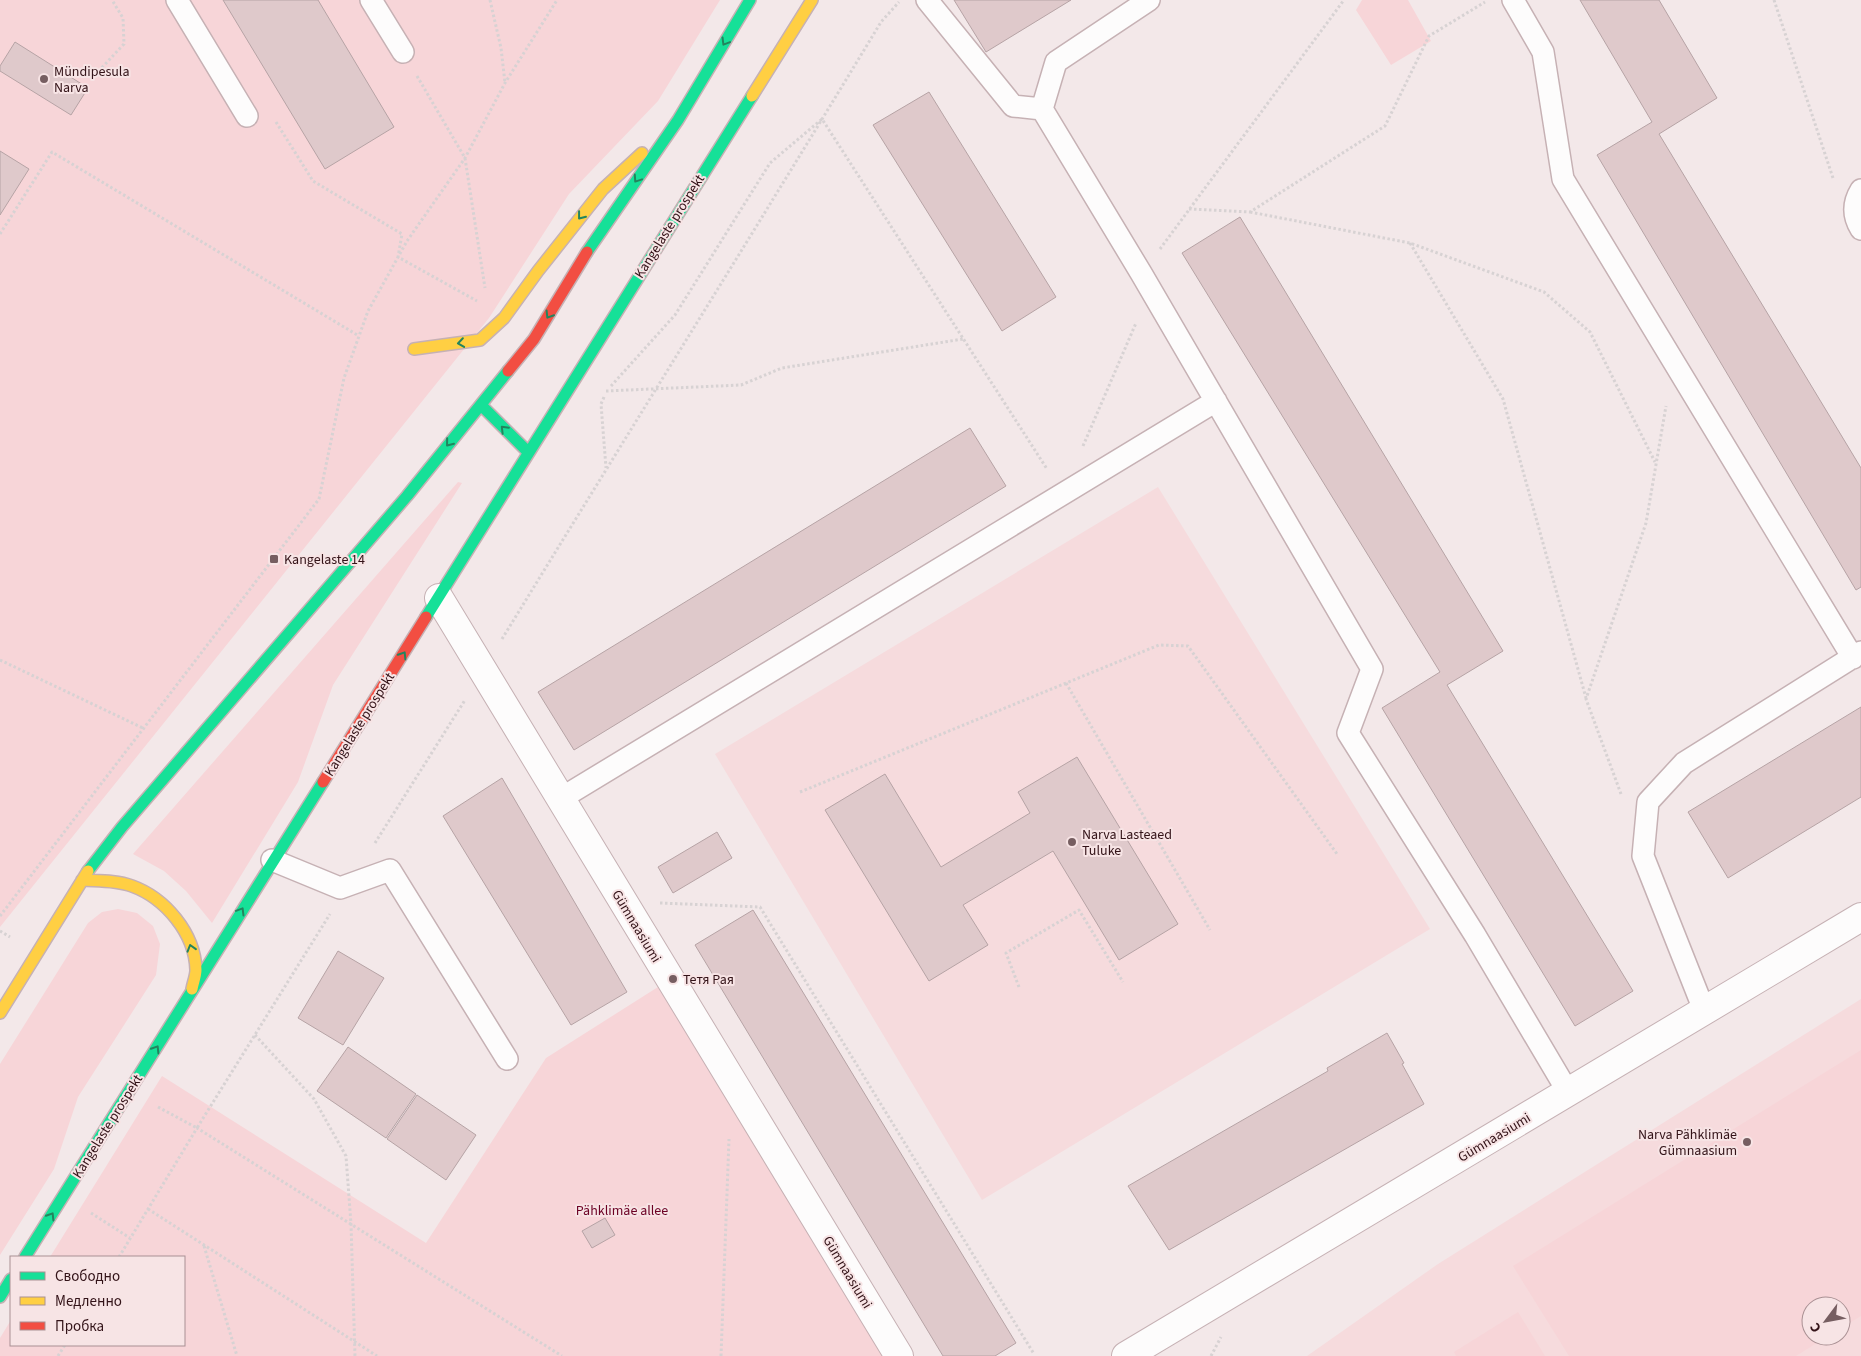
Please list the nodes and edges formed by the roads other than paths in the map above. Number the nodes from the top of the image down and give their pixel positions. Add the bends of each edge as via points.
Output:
1 (177, 0) edge
2 (372, 0) edge
3 (750, 0) edge
4 (812, 0) edge
5 (927, 0) edge
6 (1149, 0) edge
7 (1513, 0) edge
8 (403, 52) road end
9 (1042, 109) junction
10 (247, 116) dead end
11 (678, 120) junction
12 (1858, 195) edge
13 (1861, 229) edge
14 (414, 350) dead end
15 (1216, 401) junction
16 (481, 405) junction
17 (528, 452) junction
18 (439, 598) junction
19 (1857, 655) edge
20 (560, 800) junction
21 (272, 860) junction
22 (82, 880) junction
23 (1861, 917) edge
24 (190, 995) junction
25 (2, 1005) edge
26 (1704, 1010) junction
27 (507, 1059) dead end
28 (1568, 1092) junction
29 (26, 1256) edge
30 (10, 1281) edge
31 (0, 1296) edge
32 (899, 1356) edge
33 (1126, 1356) edge

1 - 10 lane
2 - 8 lane
3 -> 11 main road
4 - 17 main road, Kangelaste prospekt
5 - 9 lane via 1013,106
6 - 9 lane via 1056,62
7 - 19 lane via 1543,52 1563,179
9 - 15 lane
11 -> 14 main road via 603,189 504,318 480,340
11 -> 16 main road via 589,249 534,339
12 - 13 lane via 1856,222
15 - 20 lane
15 - 28 lane via 1372,669 1348,733 1475,935
17 -> 16 main road
16 -> 22 main road via 122,828
17 - 18 main road, Kangelaste prospekt
18 - 20 street, Gümnaasiumi
21 -> 18 main road, Kangelaste prospekt
19 - 26 lane via 1684,763 1648,802 1643,856
20 - 32 street, Gümnaasiumi
24 -> 21 main road, Kangelaste prospekt
21 - 27 lane via 340,888 390,870
24 -> 22 main road, Kangelaste prospekt via 196,972 192,947 174,916 151,896 132,886
22 - 25 main road
23 - 26 street, Gümnaasiumi
29 -> 24 main road, Kangelaste prospekt
26 - 28 street, Gümnaasiumi
28 - 33 street, Gümnaasiumi
30 - 31 main road

